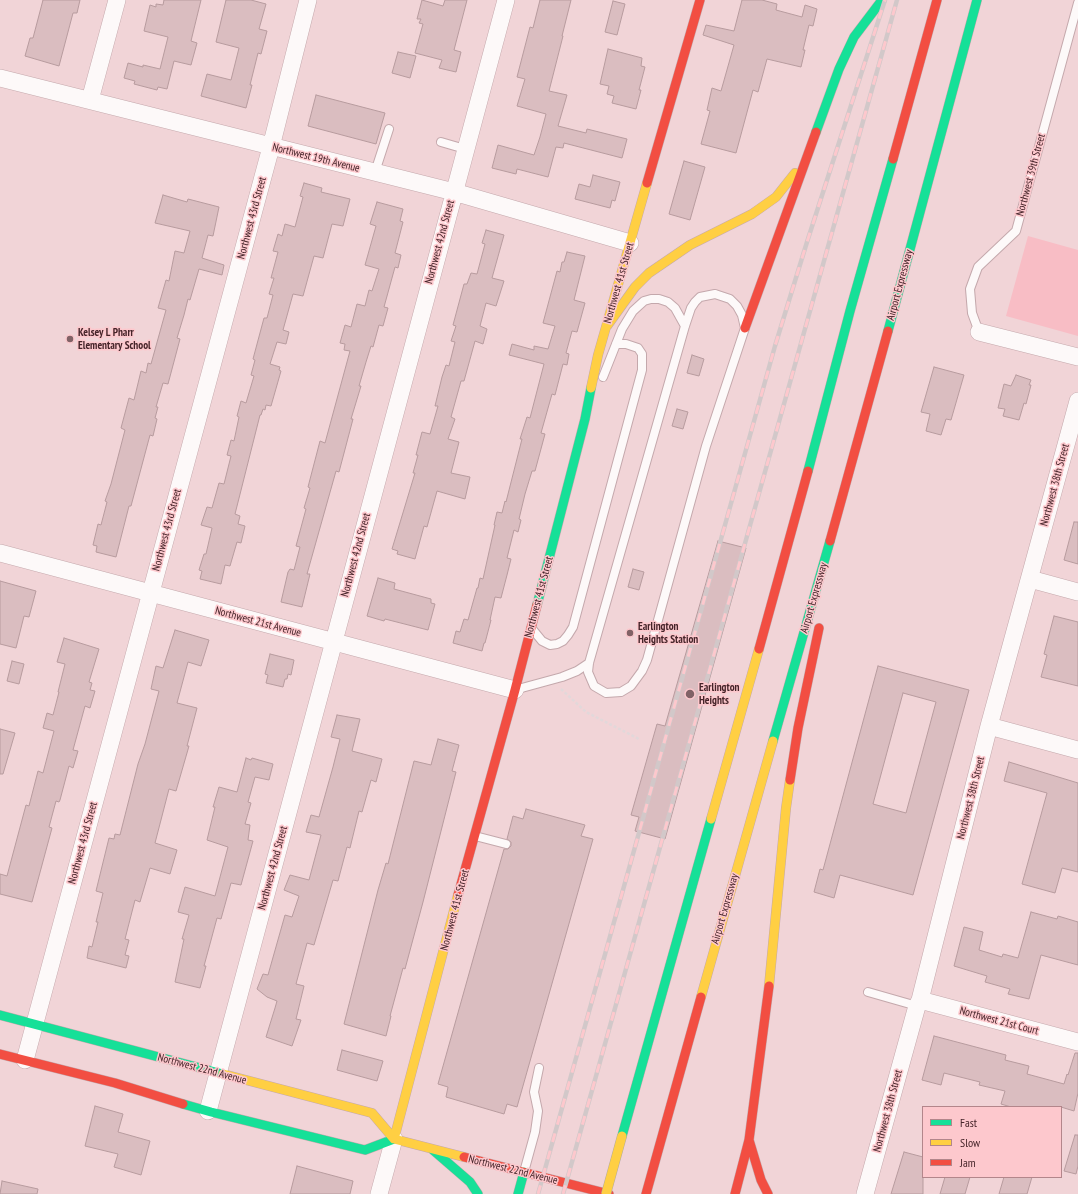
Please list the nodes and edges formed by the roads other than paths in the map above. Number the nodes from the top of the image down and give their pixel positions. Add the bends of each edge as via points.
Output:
1 (116, 0) edge
2 (308, 0) edge
3 (506, 0) edge
4 (700, 0) edge
5 (882, 0) edge
6 (937, 0) edge
7 (977, 0) edge
8 (1078, 3) edge
9 (0, 78) edge
10 (90, 100) junction
11 (389, 129) dead end
12 (815, 137) junction
13 (440, 142) dead end
14 (271, 147) junction
15 (466, 149) junction
16 (375, 172) junction
17 (454, 192) junction
18 (630, 243) junction
19 (607, 326) junction
20 (685, 326) junction
21 (745, 328) junction
22 (978, 332) joint
23 (616, 344) junction
24 (1078, 357) edge
25 (1078, 401) edge
26 (585, 419) junction
27 (855, 454) junction
28 (0, 553) edge
29 (829, 577) dead end
30 (1030, 579) junction
31 (1078, 592) edge
32 (150, 593) junction
33 (820, 623) dead end
34 (531, 627) junction
35 (333, 642) junction
36 (589, 663) junction
37 (515, 690) junction
38 (989, 726) junction
39 (1078, 750) edge
40 (474, 836) junction
41 (506, 844) dead end
42 (868, 992) dead end
43 (919, 1003) junction
44 (0, 1015) edge
45 (34, 1024) junction
46 (1078, 1042) edge
47 (0, 1054) edge
48 (25, 1060) junction
49 (539, 1068) dead end
50 (218, 1073) junction
51 (208, 1111) junction
52 (394, 1139) junction
53 (749, 1140) junction
54 (433, 1150) junction
55 (524, 1172) junction
56 (379, 1194) edge
57 (478, 1194) edge
58 (518, 1194) edge
59 (606, 1194) edge
60 (609, 1194) edge
61 (646, 1194) edge
62 (735, 1194) edge
63 (768, 1194) edge
64 (865, 1194) edge

1 - 10 street
2 - 14 street, Northwest 43rd Street
3 - 15 street, Northwest 42nd Street
4 - 18 main road, Northwest 41st Street
5 - 12 main road via 854,37 839,69
6 - 59 main road, bridge via 850,311 778,583
7 - 27 main road, Airport Expressway
8 - 22 lane, Northwest 39th Street via 1016,231 978,267 970,290 972,313
9 - 10 street, Northwest 19th Avenue
10 - 14 street, Northwest 19th Avenue
11 - 16 lane
12 - 19 main road via 796,172 776,197 752,214 690,245 649,273 635,287
12 - 21 main road
13 - 15 lane
14 - 16 street, Northwest 19th Avenue
14 - 32 street, Northwest 43rd Street
15 - 17 street, Northwest 42nd Street
16 - 17 street, Northwest 19th Avenue
17 - 18 street, Northwest 19th Avenue
17 - 35 street, Northwest 42nd Street
18 - 19 main road, Northwest 41st Street
19 - 26 main road, Northwest 41st Street via 598,354
20 - 21 lane via 695,302 700,297 715,294 730,299 742,315
20 - 23 lane via 675,308 668,302 651,299 644,301 634,312 622,329
20 - 36 lane
21 - 36 lane via 706,446 642,671 631,686 614,694 606,693 594,686 588,672
22 - 24 street
23 - 26 lane
23 - 34 lane via 638,348 642,354 642,370 573,627 562,641 550,645 542,641
25 - 30 street, Northwest 38th Street
26 - 34 main road, Northwest 41st Street
27 - 29 main road
27 - 61 main road, Airport Expressway
28 - 32 street, Northwest 21st Avenue
30 - 31 street
30 - 38 street, Northwest 38th Street
32 - 35 street, Northwest 21st Avenue
32 - 45 street, Northwest 43rd Street
33 - 53 main road via 798,728 786,808 772,959
34 - 37 main road, Northwest 41st Street
35 - 37 street, Northwest 21st Avenue
35 - 50 street, Northwest 42nd Street
36 - 37 lane via 577,671
37 - 40 main road, Northwest 41st Street
38 - 39 street
38 - 43 street, Northwest 38th Street
40 - 41 lane
40 - 52 main road, Northwest 41st Street
42 - 43 lane
43 - 46 street, Northwest 21st Court
43 - 64 street, Northwest 38th Street
44 - 45 main road, Northwest 22nd Avenue
45 - 48 street, Northwest 43rd Street
45 - 50 main road, Northwest 22nd Avenue
47 - 48 main road
48 - 51 main road
49 - 55 lane via 534,1092 538,1111 536,1132
50 - 51 street, Northwest 42nd Street
50 - 52 main road, Northwest 22nd Avenue via 372,1113
51 - 52 main road via 365,1150
52 - 54 main road, Northwest 22nd Avenue
52 - 56 street, Northwest 41st Street
53 - 62 main road
53 - 63 main road
54 - 55 main road, Northwest 22nd Avenue
54 - 57 main road via 470,1182
55 - 58 main road
55 - 60 main road, Northwest 22nd Avenue

